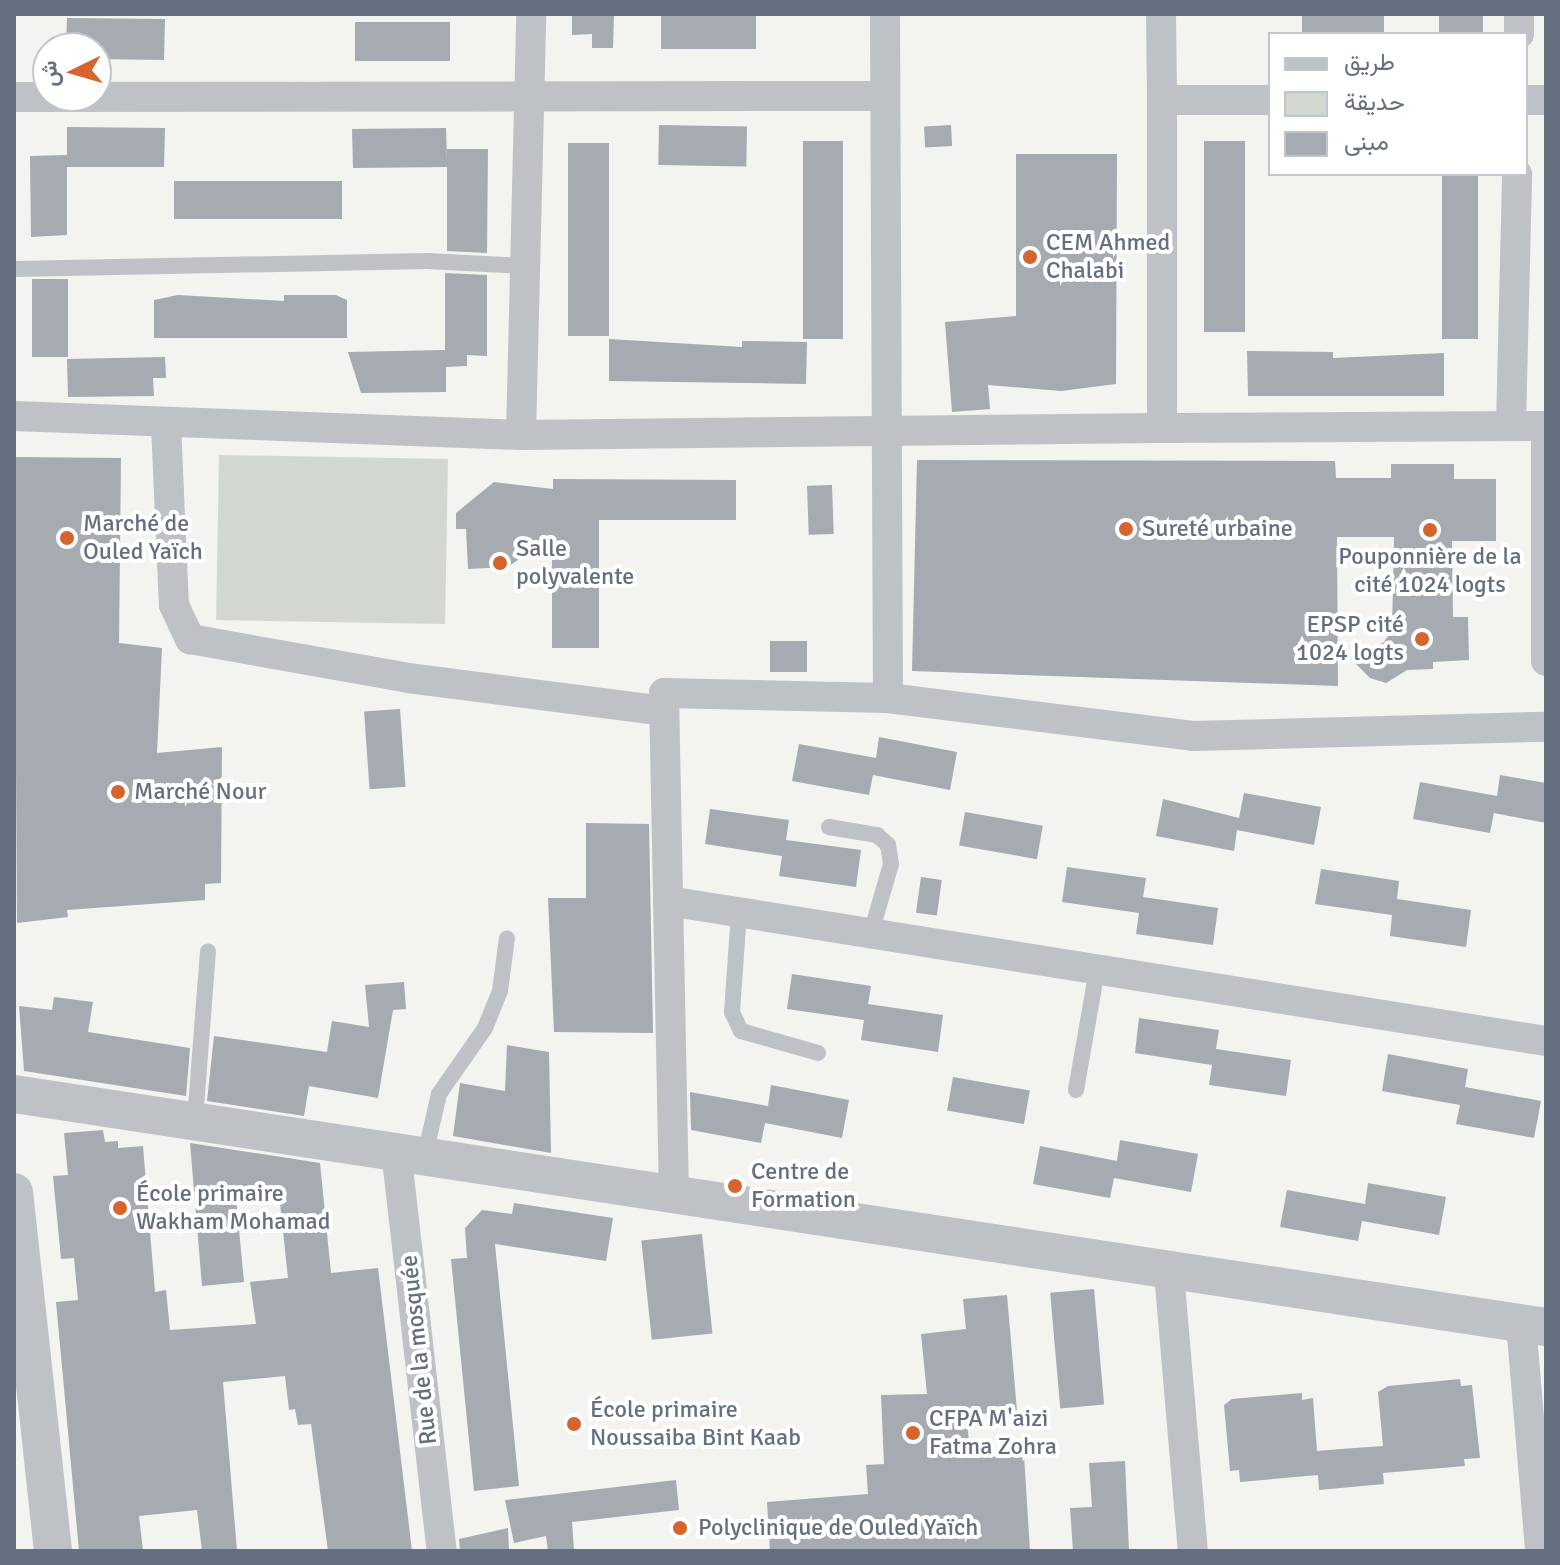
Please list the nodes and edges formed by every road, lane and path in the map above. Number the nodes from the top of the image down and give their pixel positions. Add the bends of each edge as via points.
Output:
1 (531, 14) edge
2 (885, 14) edge
3 (1161, 14) edge
4 (530, 96) junction
5 (885, 96) junction
6 (14, 97) edge
7 (1162, 100) junction
8 (1268, 100) edge
9 (1517, 176) edge
10 (526, 266) junction
11 (14, 269) edge
12 (14, 416) edge
13 (166, 424) junction
14 (1511, 425) junction
15 (1546, 426) edge
16 (1162, 428) junction
17 (885, 433) junction
18 (521, 435) junction
19 (1546, 443) edge
20 (1546, 661) edge
21 (888, 698) junction
22 (664, 711) junction
23 (1546, 727) edge
24 (829, 827) dead end
25 (668, 901) junction
26 (739, 912) junction
27 (871, 933) junction
28 (507, 938) dead end
29 (208, 951) dead end
30 (1097, 970) junction
31 (1546, 1041) edge
32 (818, 1053) dead end
33 (1076, 1090) dead end
34 (14, 1094) edge
35 (195, 1120) junction
36 (411, 1152) junction
37 (14, 1192) edge
38 (674, 1197) junction
39 (1169, 1273) junction
40 (1534, 1325) edge
41 (53, 1551) edge
42 (442, 1551) edge
43 (1193, 1551) edge
44 (1540, 1551) edge

1 - 4 street
2 - 5 street
3 - 7 street
4 - 5 street
4 - 6 street
4 - 10 street
5 - 17 street
7 - 8 street
7 - 16 street
9 - 14 street
10 - 11 lane via 427,261
10 - 18 street
12 - 13 street
13 - 18 street
13 - 22 street via 174,605 190,639 408,678
14 - 15 street
14 - 16 street
16 - 17 street
17 - 18 street
17 - 21 street
19 - 20 street
21 - 22 street via 664,693
21 - 23 street via 1193,736
22 - 25 street
24 - 27 lane via 877,835 888,845 891,864
25 - 26 street
25 - 38 street
26 - 27 street
26 - 32 lane via 732,1012 741,1031
27 - 30 street
28 - 36 lane via 500,991 485,1028 439,1094
29 - 35 lane
30 - 31 street
30 - 33 lane
34 - 35 street
35 - 36 street
36 - 38 street
36 - 42 street, Rue de la mosquée
37 - 41 street
38 - 39 street
39 - 40 street
39 - 43 street
40 - 44 street

